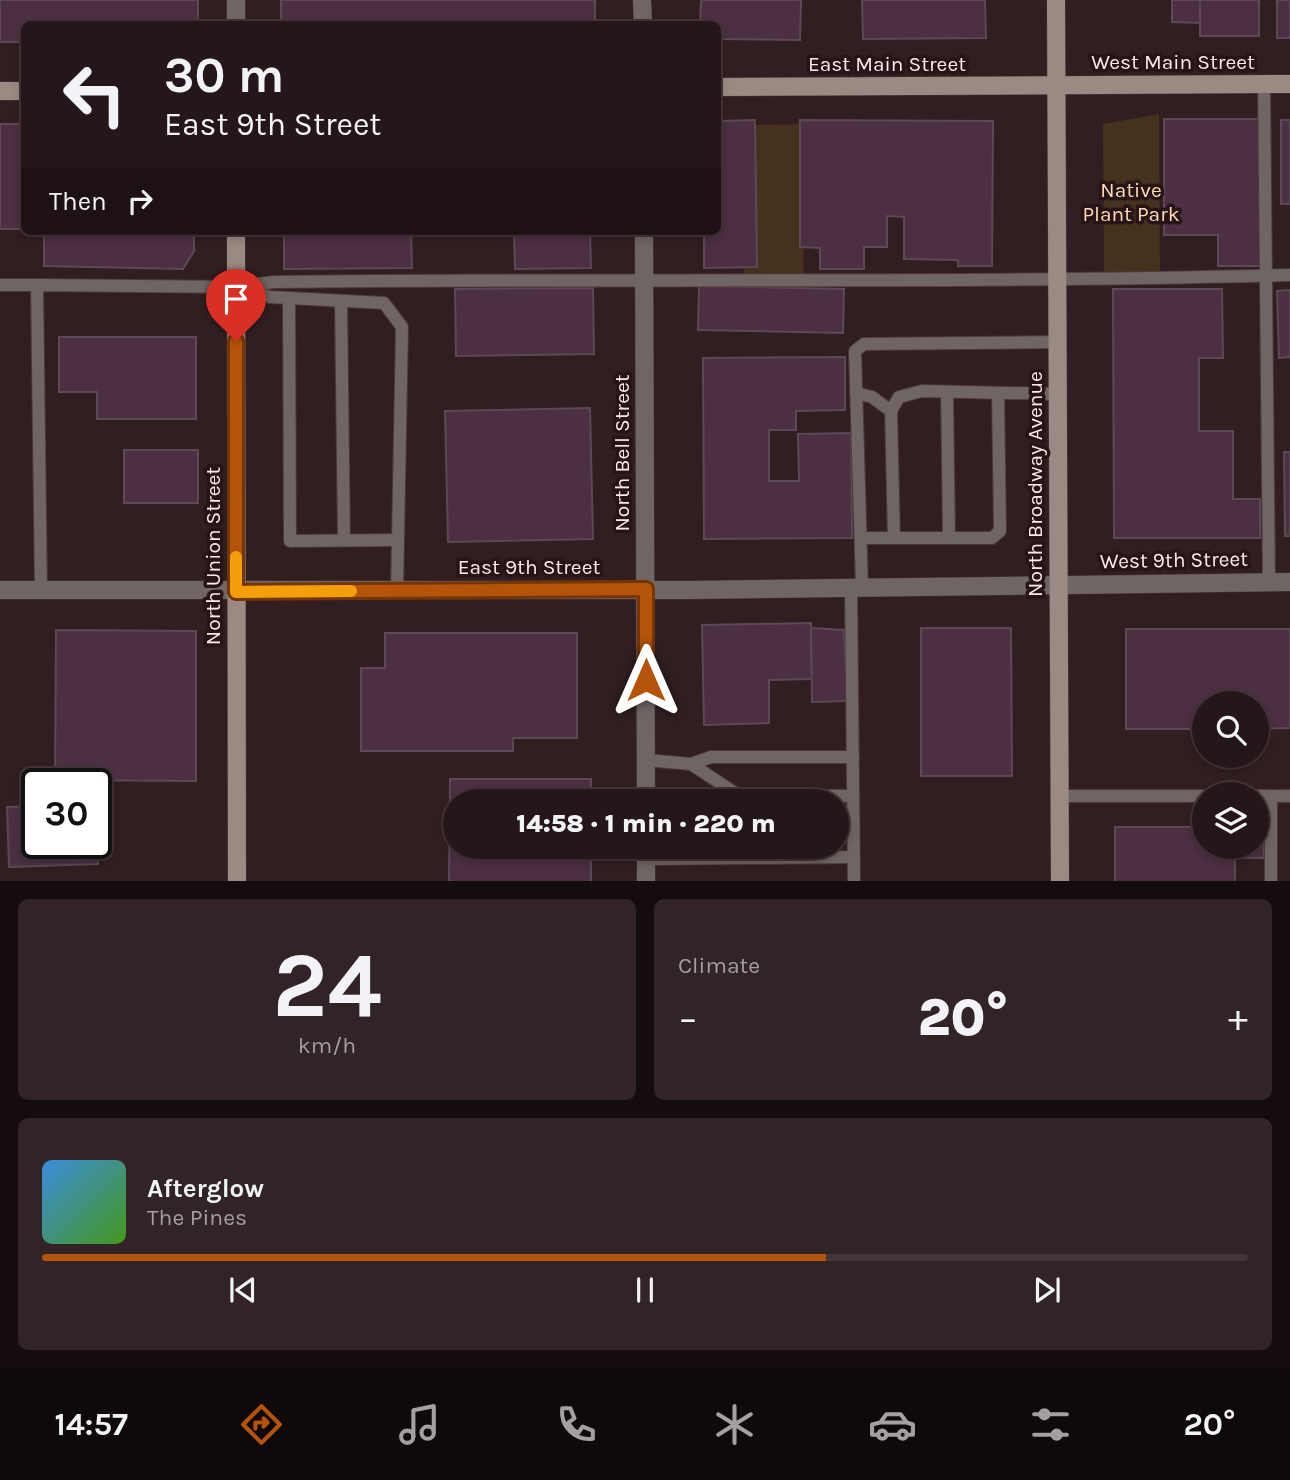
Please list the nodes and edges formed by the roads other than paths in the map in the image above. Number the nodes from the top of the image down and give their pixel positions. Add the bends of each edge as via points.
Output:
1 (236, 0) edge
2 (642, 0) edge
3 (1056, 0) edge
4 (236, 21) edge
5 (643, 21) edge
6 (1264, 84) junction
7 (1290, 84) edge
8 (1056, 86) junction
9 (721, 87) edge
10 (0, 91) edge
11 (21, 91) edge
12 (236, 235) edge
13 (644, 235) edge
14 (1290, 275) edge
15 (1266, 276) junction
16 (644, 280) junction
17 (1057, 281) junction
18 (0, 285) edge
19 (37, 285) junction
20 (236, 287) junction
21 (289, 298) junction
22 (341, 301) junction
23 (1057, 342) junction
24 (947, 392) junction
25 (856, 393) junction
26 (998, 393) junction
27 (1057, 394) junction
28 (891, 411) junction
29 (861, 538) junction
30 (894, 538) junction
31 (949, 538) junction
32 (344, 540) junction
33 (398, 540) junction
34 (1269, 582) junction
35 (1290, 582) edge
36 (1058, 584) junction
37 (857, 587) junction
38 (646, 589) junction
39 (0, 590) edge
40 (41, 591) junction
41 (397, 591) junction
42 (236, 592) junction
43 (853, 757) junction
44 (646, 760) junction
45 (691, 764) junction
46 (646, 789) edge
47 (853, 796) junction
48 (1059, 796) junction
49 (1192, 796) edge
50 (1271, 796) joint
51 (1290, 796) edge
52 (849, 856) edge
53 (853, 856) junction
54 (646, 859) edge
55 (237, 881) edge
56 (646, 881) edge
57 (853, 881) edge
58 (1060, 881) edge
59 (1271, 881) edge

1 - 4 street
2 - 5 street
3 - 8 street, North Broadway Avenue
6 - 7 street, West Main Street
6 - 8 street, West Main Street
6 - 15 lane
8 - 9 street, East Main Street
8 - 17 street, North Broadway Avenue
10 - 11 street
12 - 20 street, North Union Street
13 - 16 street, North Bell Street
14 - 15 lane
15 - 17 lane
15 - 34 lane
16 - 17 lane
16 - 20 lane via 274,282
16 - 38 street, North Bell Street
17 - 23 street, North Broadway Avenue
18 - 19 lane
19 - 20 lane
19 - 40 lane
20 - 21 lane
20 - 42 street, North Union Street
21 - 22 lane
21 - 32 lane via 290,541
22 - 32 lane
22 - 33 lane via 383,303 402,327
23 - 25 lane via 864,344 855,352
23 - 27 street, North Broadway Avenue
24 - 26 lane
24 - 28 lane via 922,391 899,397
24 - 31 lane
25 - 28 lane via 872,397
25 - 29 lane
26 - 27 lane
26 - 31 lane via 1000,531 992,538
27 - 36 street, North Broadway Avenue
28 - 30 lane
29 - 30 lane
29 - 37 lane
30 - 31 lane
32 - 33 lane
33 - 41 lane
34 - 35 street, West 9th Street
34 - 36 street, West 9th Street
36 - 37 street, East 9th Street
36 - 48 street, North Broadway Avenue
37 - 38 street, East 9th Street
37 - 43 lane
38 - 41 street, East 9th Street
38 - 44 street, North Bell Street
39 - 40 street, East 9th Street
40 - 42 street, East 9th Street
41 - 42 street, East 9th Street
42 - 55 street, North Union Street
43 - 45 lane via 710,757
43 - 47 lane
44 - 45 lane
44 - 46 street, North Bell Street
45 - 47 lane via 738,795
47 - 53 lane
48 - 49 lane
48 - 58 street, North Broadway Avenue
50 - 51 lane
50 - 59 lane
52 - 53 lane
53 - 57 lane
54 - 56 street

